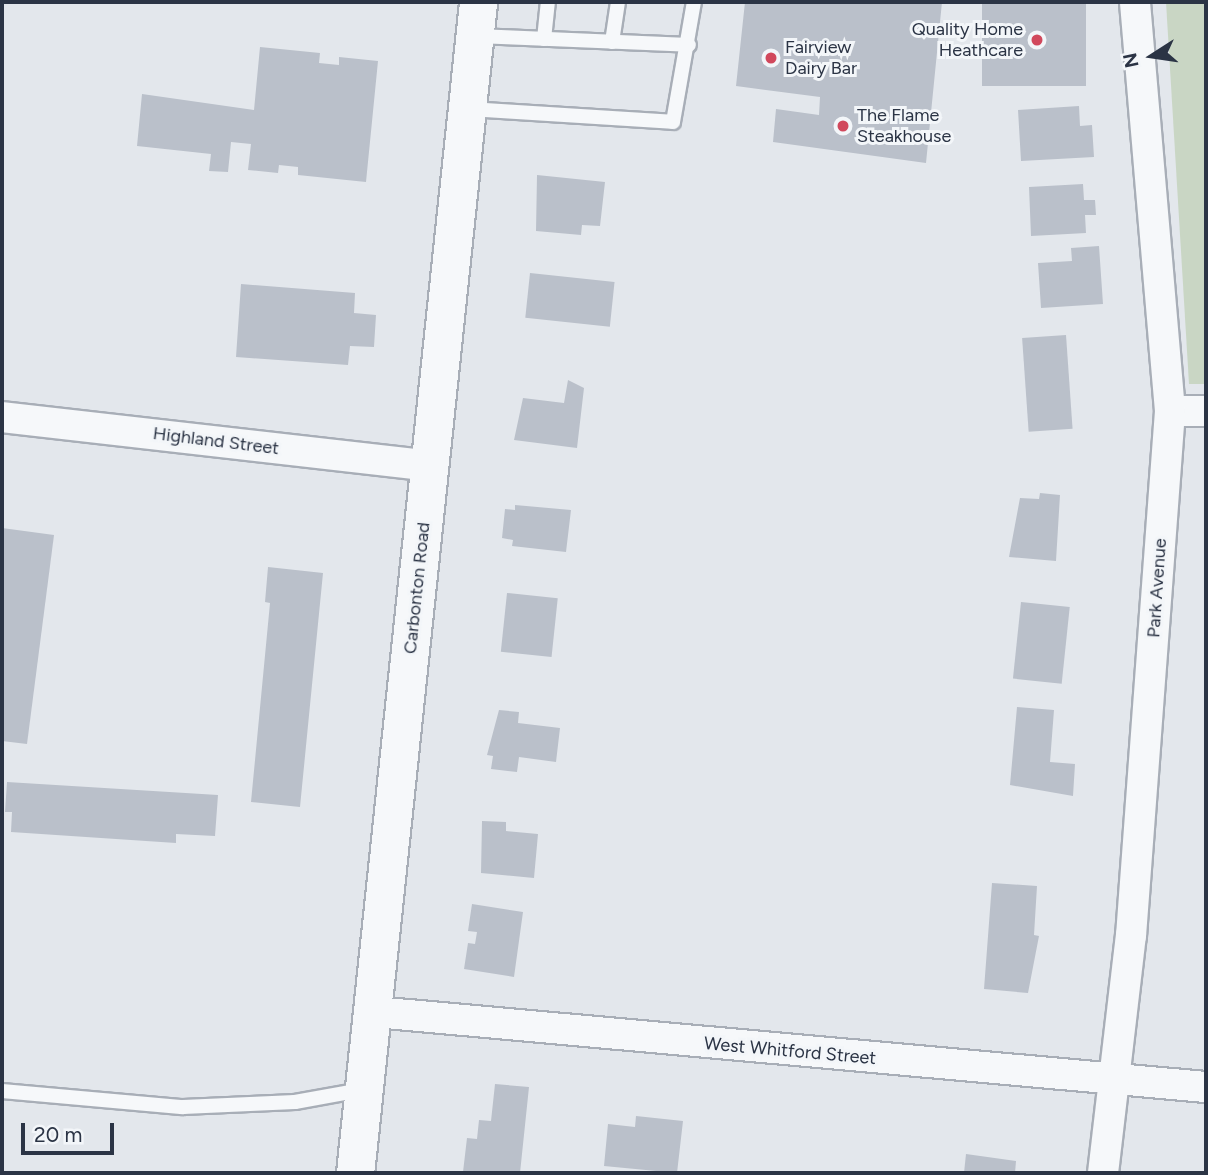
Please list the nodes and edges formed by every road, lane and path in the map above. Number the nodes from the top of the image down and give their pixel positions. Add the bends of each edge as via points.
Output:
1 (548, 2) edge
2 (618, 2) edge
3 (694, 2) edge
4 (1135, 2) edge
5 (476, 19) edge
6 (544, 39) junction
7 (612, 41) junction
8 (689, 45) junction
9 (466, 109) junction
10 (1170, 411) junction
11 (1206, 411) edge
12 (2, 416) edge
13 (430, 466) junction
14 (375, 1012) junction
15 (1114, 1082) junction
16 (1206, 1087) edge
17 (366, 1090) junction
18 (2, 1091) edge
19 (355, 1173) edge
20 (1103, 1173) edge

1 - 6 lane
2 - 7 lane
3 - 8 lane
4 - 10 street, Park Avenue
5 - 6 lane
5 - 9 street, Carbonton Road
6 - 7 lane
7 - 8 lane
8 - 9 lane via 673,122
9 - 13 street, Carbonton Road
10 - 11 street
10 - 15 street, Park Avenue via 1131,936
12 - 13 street, Highland Street
13 - 14 street, Carbonton Road
14 - 15 street, West Whitford Street
14 - 17 street, Carbonton Road
15 - 16 street, West Whitford Street
15 - 20 street, Park Avenue
17 - 18 lane via 295,1102 183,1107
17 - 19 street, Carbonton Road

